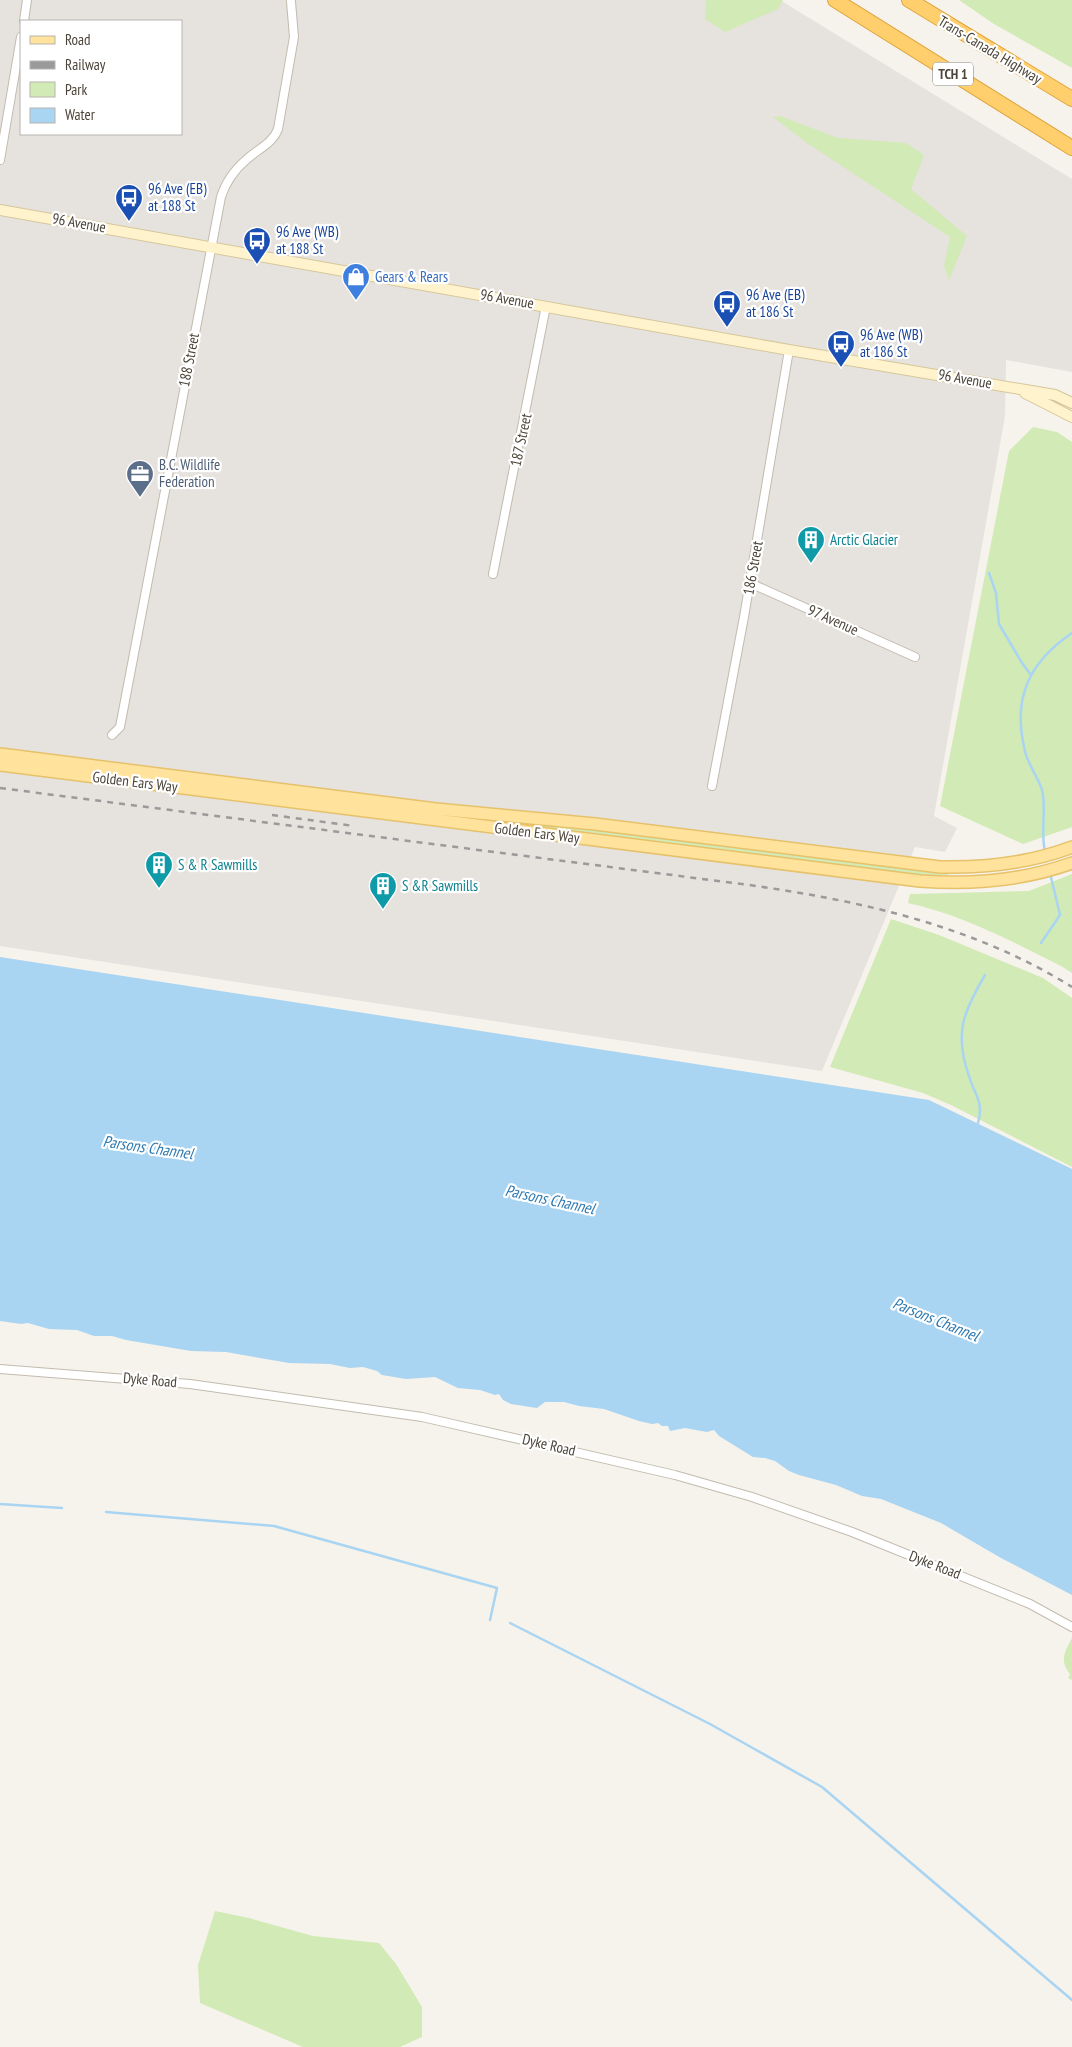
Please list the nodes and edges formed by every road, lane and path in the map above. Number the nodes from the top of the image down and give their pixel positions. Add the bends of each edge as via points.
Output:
1 (27, 0) edge
2 (834, 0) edge
3 (909, 0) edge
4 (291, 2) dead end
5 (24, 20) edge
6 (20, 43) edge
7 (1072, 99) edge
8 (1072, 148) edge
9 (0, 160) edge
10 (0, 210) edge
11 (211, 247) junction
12 (546, 306) junction
13 (789, 350) junction
14 (1015, 388) junction
15 (1072, 403) edge
16 (1072, 417) edge
17 (493, 574) dead end
18 (750, 583) junction
19 (915, 657) dead end
20 (112, 735) dead end
21 (0, 754) edge
22 (0, 765) edge
23 (712, 786) dead end
24 (1072, 847) edge
25 (1072, 863) edge
26 (0, 1369) edge
27 (1072, 1627) edge

1 - 5 street
2 - 8 highway, TCH 1
3 - 7 highway, Trans-Canada Highway / TCH 1
4 - 11 street, 188 Street via 294,37 278,129 273,138 228,180 221,197
6 - 9 street
10 - 11 main road, 96 Avenue
11 - 12 main road, 96 Avenue
11 - 20 street, 188 Street via 120,727
12 - 13 main road, 96 Avenue
12 - 17 street, 187 Street
13 - 14 main road, 96 Avenue
13 - 18 street, 186 Street
14 - 15 main road, 96 Avenue via 1055,395
14 - 16 main road, 96 Avenue
18 - 19 street, 97 Avenue
18 - 23 street, 186 Street
21 - 24 main road, Golden Ears Way via 920,865 982,866 1031,860
22 - 25 main road, Golden Ears Way via 910,880 948,883 1002,881
26 - 27 street, Dyke Road via 190,1384 404,1414 675,1475 752,1497 852,1532 1022,1600

